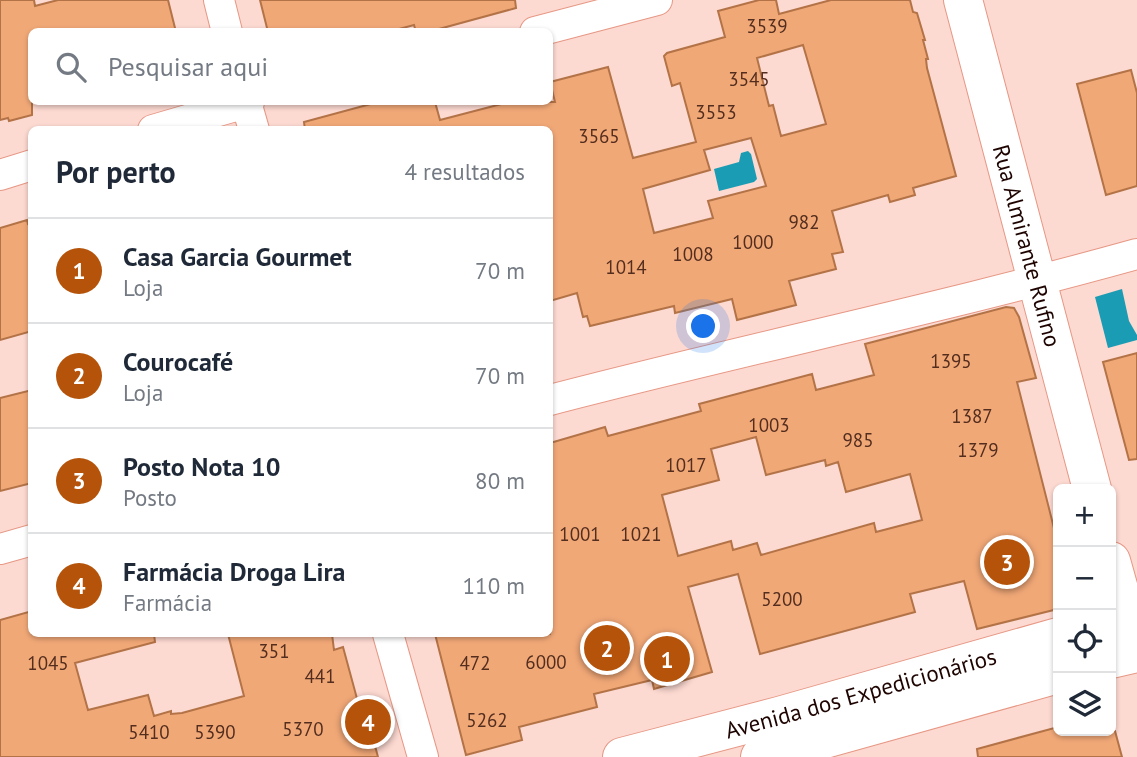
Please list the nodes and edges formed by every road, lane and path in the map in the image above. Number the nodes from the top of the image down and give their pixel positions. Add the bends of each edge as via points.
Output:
1 (219, 0) edge
2 (657, 0) edge
3 (963, 0) edge
4 (226, 28) edge
5 (550, 28) edge
6 (237, 105) edge
7 (248, 105) edge
8 (166, 126) edge
9 (253, 126) edge
10 (28, 166) edge
11 (0, 175) edge
12 (1137, 254) edge
13 (1038, 281) junction
14 (553, 399) edge
15 (1091, 484) edge
16 (28, 541) edge
17 (0, 549) edge
18 (1116, 580) edge
19 (1130, 632) edge
20 (389, 637) edge
21 (1053, 638) edge
22 (1116, 652) edge
23 (1053, 675) edge
24 (422, 757) edge
25 (622, 757) edge
26 (760, 757) edge

1 - 4 street
2 - 5 street
3 - 13 main road, Rua Almirante Rufino
6 - 8 street
7 - 9 street
10 - 11 street
12 - 13 street
13 - 14 street
13 - 15 main road, Rua Almirante Rufino
16 - 17 street
18 - 19 main road
19 - 22 main road
20 - 24 street
21 - 25 main road, Avenida dos Expedicionários
23 - 26 main road, Avenida dos Expedicionários

